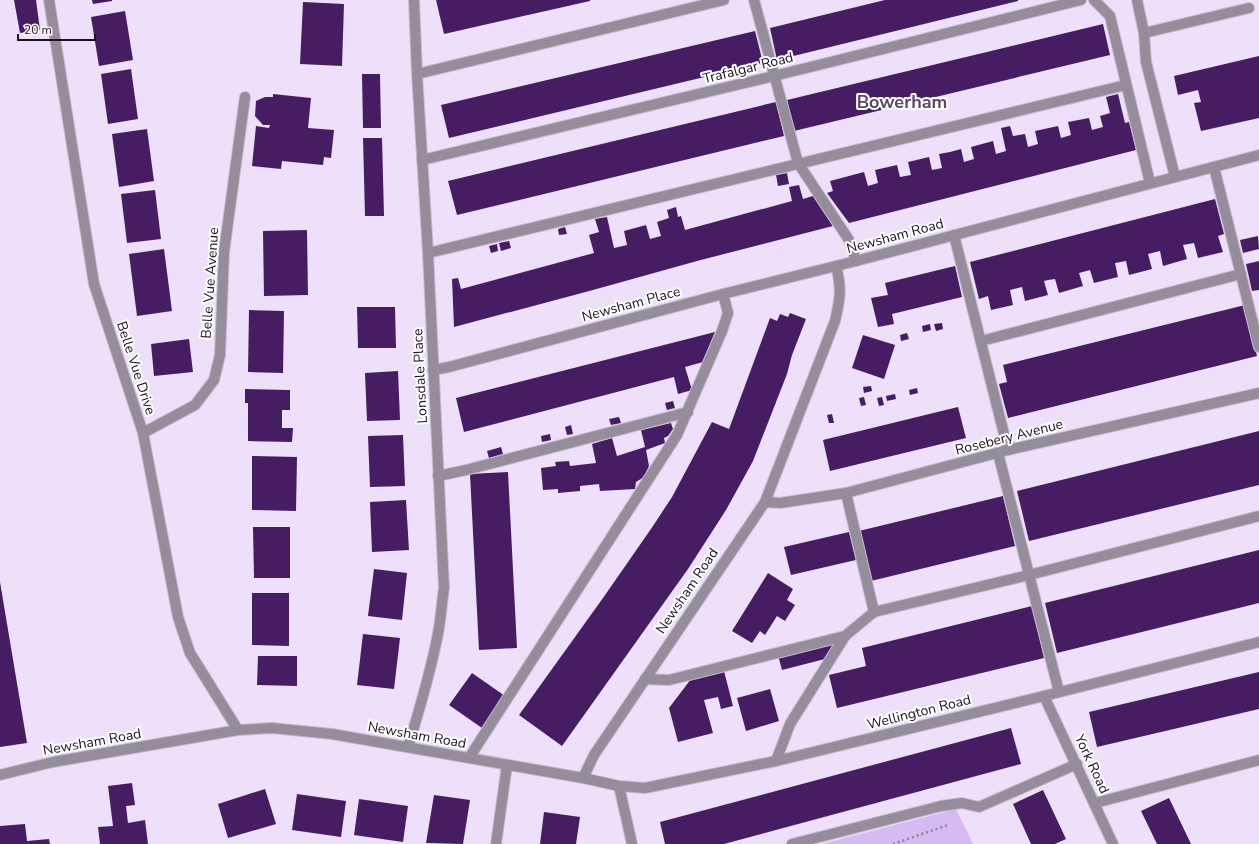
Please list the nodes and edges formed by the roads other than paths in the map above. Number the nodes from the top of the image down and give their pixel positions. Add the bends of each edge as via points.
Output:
1 (49, 0) edge
2 (414, 0) edge
3 (724, 0) edge
4 (754, 0) edge
5 (1081, 0) edge
6 (1094, 0) edge
7 (1137, 0) edge
8 (1249, 8) dead end
9 (1144, 33) junction
10 (416, 74) junction
11 (774, 76) junction
12 (1126, 84) junction
13 (245, 98) dead end
14 (1259, 155) edge
15 (422, 160) junction
16 (798, 163) junction
17 (1214, 167) junction
18 (1175, 177) junction
19 (1150, 183) junction
20 (954, 235) junction
21 (428, 253) junction
22 (856, 261) junction
23 (836, 266) junction
24 (1241, 274) junction
25 (723, 294) junction
26 (981, 341) junction
27 (1259, 347) edge
28 (433, 370) junction
29 (1259, 393) edge
30 (688, 412) junction
31 (143, 433) junction
32 (1003, 451) junction
33 (438, 476) junction
34 (846, 493) junction
35 (764, 502) junction
36 (1259, 516) edge
37 (1029, 574) junction
38 (874, 612) junction
39 (845, 636) junction
40 (1259, 642) edge
41 (645, 679) junction
42 (1059, 692) junction
43 (1044, 696) junction
44 (238, 730) junction
45 (408, 747) junction
46 (469, 758) junction
47 (1259, 760) edge
48 (776, 761) junction
49 (1077, 764) junction
50 (507, 765) junction
51 (0, 775) edge
52 (582, 778) junction
53 (618, 786) junction
54 (1095, 803) junction
55 (496, 844) edge
56 (632, 844) edge
57 (792, 844) edge
58 (1114, 844) edge

1 - 31 street, Belle Vue Drive via 94,284
2 - 10 street, Lonsdale Place
3 - 10 street
4 - 11 street
5 - 11 street, Trafalgar Road
6 - 12 street via 1110,16
7 - 9 street
8 - 9 street
9 - 18 street via 1146,62
10 - 15 street, Lonsdale Place
11 - 15 street, Trafalgar Road
11 - 16 street
12 - 16 street
12 - 19 street
13 - 31 street, Belle Vue Avenue via 224,252 220,355 214,380 194,405
14 - 17 street, Newsham Road
15 - 21 street, Lonsdale Place
16 - 21 street
16 - 22 street via 849,240
17 - 18 street, Newsham Road
17 - 24 street
18 - 19 street, Newsham Road
19 - 20 street, Newsham Road
20 - 22 street, Newsham Road
20 - 26 street
21 - 28 street, Lonsdale Place
22 - 23 street, Newsham Road
23 - 25 street, Newsham Place
23 - 35 street, Newsham Road via 840,281 840,299 835,321
24 - 26 street
24 - 27 street
25 - 28 street, Newsham Place
25 - 30 street via 728,313
26 - 32 street
28 - 33 street, Lonsdale Place
29 - 32 street, Rosebery Avenue
30 - 33 street
30 - 46 street via 677,436
31 - 44 street, Belle Vue Drive via 178,617 190,653
32 - 34 street, Rosebery Avenue
32 - 37 street
33 - 45 street, Lonsdale Place via 444,588 430,669
34 - 35 street, Rosebery Avenue via 780,503
34 - 38 street
35 - 41 street, Newsham Road
36 - 37 street
37 - 38 street
37 - 42 street
38 - 39 street
39 - 41 street via 670,680
39 - 48 street via 790,724
40 - 42 street, Wellington Road
41 - 52 street, Newsham Road via 594,754
42 - 43 street, Wellington Road
43 - 48 street, Wellington Road
43 - 49 street, York Road
44 - 45 street, Newsham Road via 272,728 332,734
44 - 51 street, Newsham Road via 53,762
45 - 46 street, Newsham Road
46 - 50 street, Newsham Road
47 - 54 street
48 - 53 street, Wellington Road via 645,788
49 - 54 street, York Road
49 - 57 street via 979,808 962,803 941,806
50 - 52 street, Newsham Road
50 - 55 street
52 - 53 street, Wellington Road
53 - 56 street
54 - 58 street, York Road

